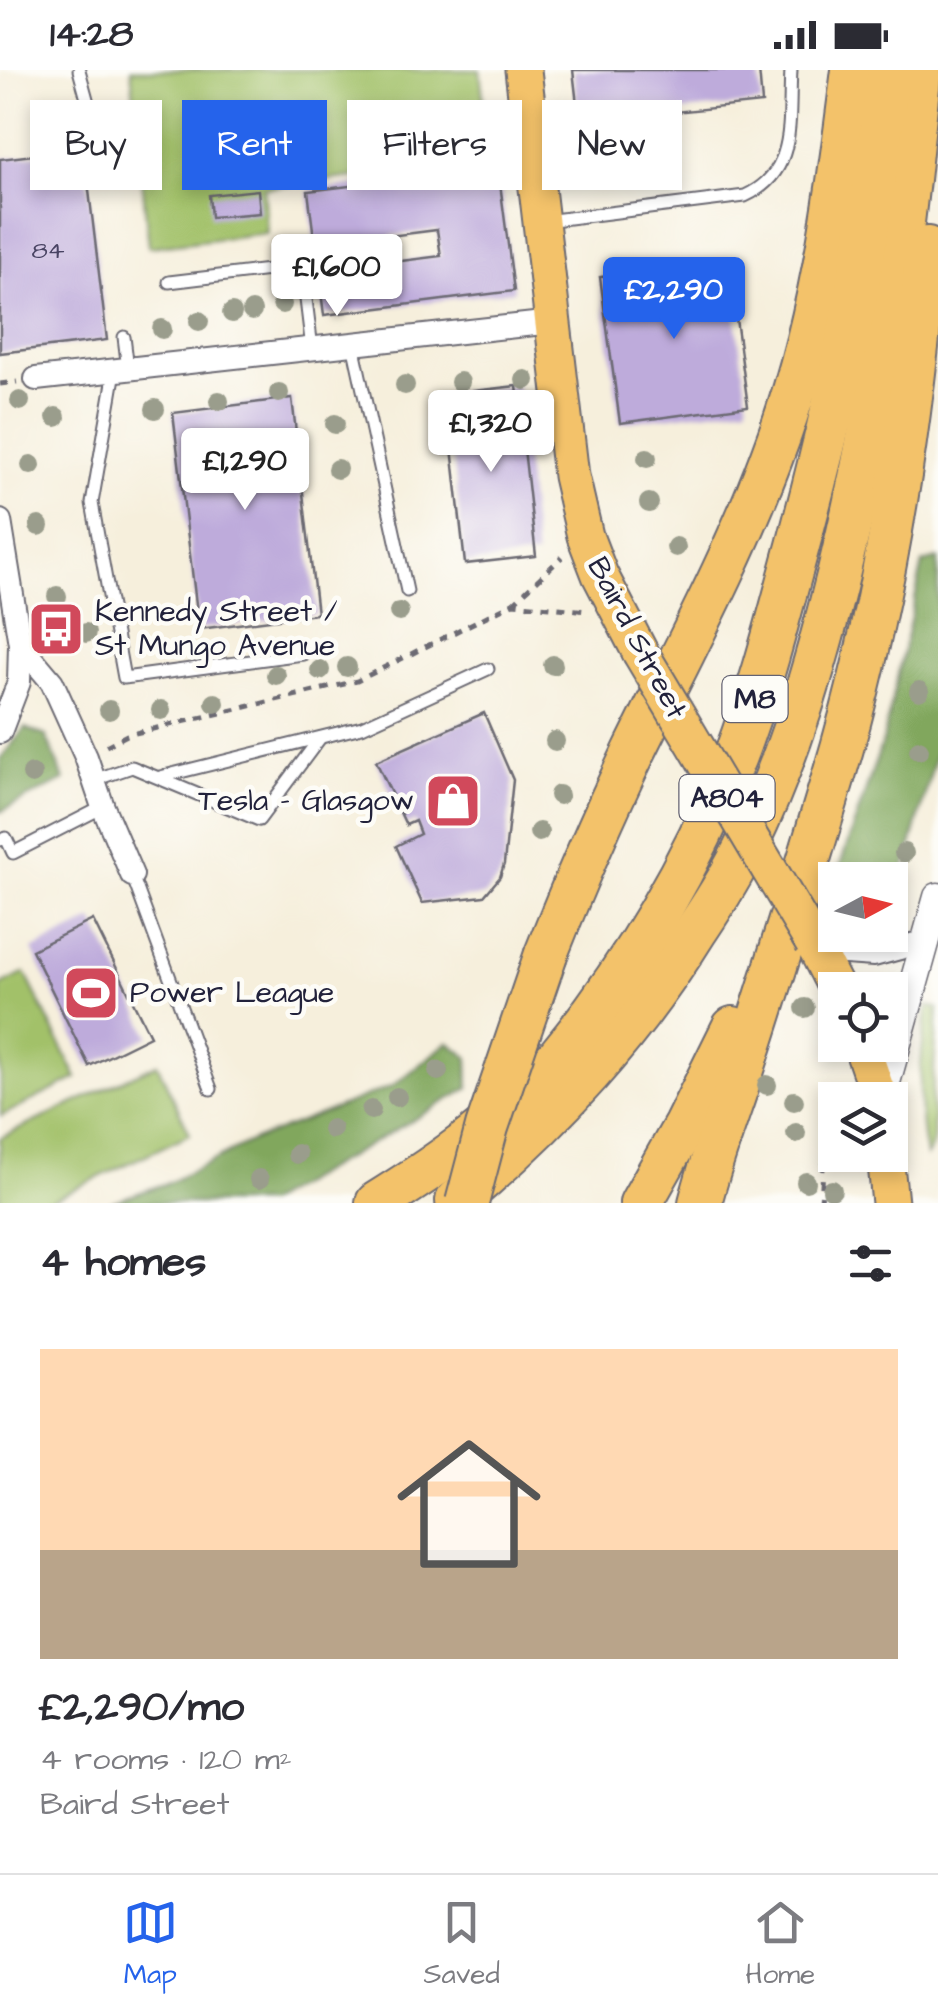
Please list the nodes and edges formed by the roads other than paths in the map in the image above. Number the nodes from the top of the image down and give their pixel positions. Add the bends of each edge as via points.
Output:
1 (78, 70) edge
2 (523, 70) edge
3 (792, 70) edge
4 (853, 70) edge
5 (889, 70) edge
6 (920, 70) edge
7 (87, 100) edge
8 (938, 128) edge
9 (541, 222) junction
10 (169, 282) dead end
11 (552, 322) junction
12 (124, 337) dead end
13 (352, 344) junction
14 (312, 348) junction
15 (122, 370) junction
16 (36, 379) dead end
17 (0, 521) edge
18 (408, 591) dead end
19 (20, 644) junction
20 (302, 654) dead end
21 (488, 669) dead end
22 (0, 732) edge
23 (320, 738) junction
24 (160, 777) junction
25 (94, 780) junction
26 (104, 808) junction
27 (818, 825) junction
28 (0, 840) edge
29 (132, 875) joint
30 (938, 898) edge
31 (926, 941) junction
32 (815, 947) junction
33 (546, 954) junction
34 (828, 972) edge
35 (886, 1082) edge
36 (211, 1089) dead end
37 (887, 1172) edge
38 (377, 1203) edge
39 (454, 1203) edge
40 (467, 1203) edge
41 (490, 1203) edge
42 (641, 1203) edge
43 (700, 1203) edge
44 (890, 1203) edge

1 - 7 lane
2 - 9 main road, Baird Street / A804
3 - 9 lane via 786,148 779,168 756,191
4 - 33 highway, M8 via 830,234 773,456
5 - 38 highway, M8 via 856,294 810,500 755,698 700,836 611,987 557,1058 460,1148
6 - 39 highway, M8 via 894,292 859,489 826,624 774,782 715,901 645,1006 552,1114
8 - 27 highway via 890,539
9 - 11 main road, Baird Street / A804
10 - 14 lane via 302,266
11 - 13 street
11 - 32 main road, Baird Street / A804, bridge via 585,536 640,652
12 - 15 lane
13 - 14 street
13 - 18 lane
14 - 15 street
15 - 16 street
15 - 20 lane via 92,503 124,678
17 - 19 street
19 - 22 street via 19,682
19 - 25 street via 52,682
21 - 23 lane via 362,727
23 - 24 lane
23 - 24 lane via 259,820
24 - 25 lane via 132,768
25 - 26 street
26 - 28 lane via 13,852 6,838
26 - 29 street
27 - 42 highway via 748,998
27 - 43 highway
29 - 36 lane
30 - 31 street
31 - 32 street via 874,955
31 - 35 street
32 - 34 main road, Baird Street / A804
33 - 40 highway, M8, bridge
33 - 41 highway, M8, bridge
37 - 44 main road

